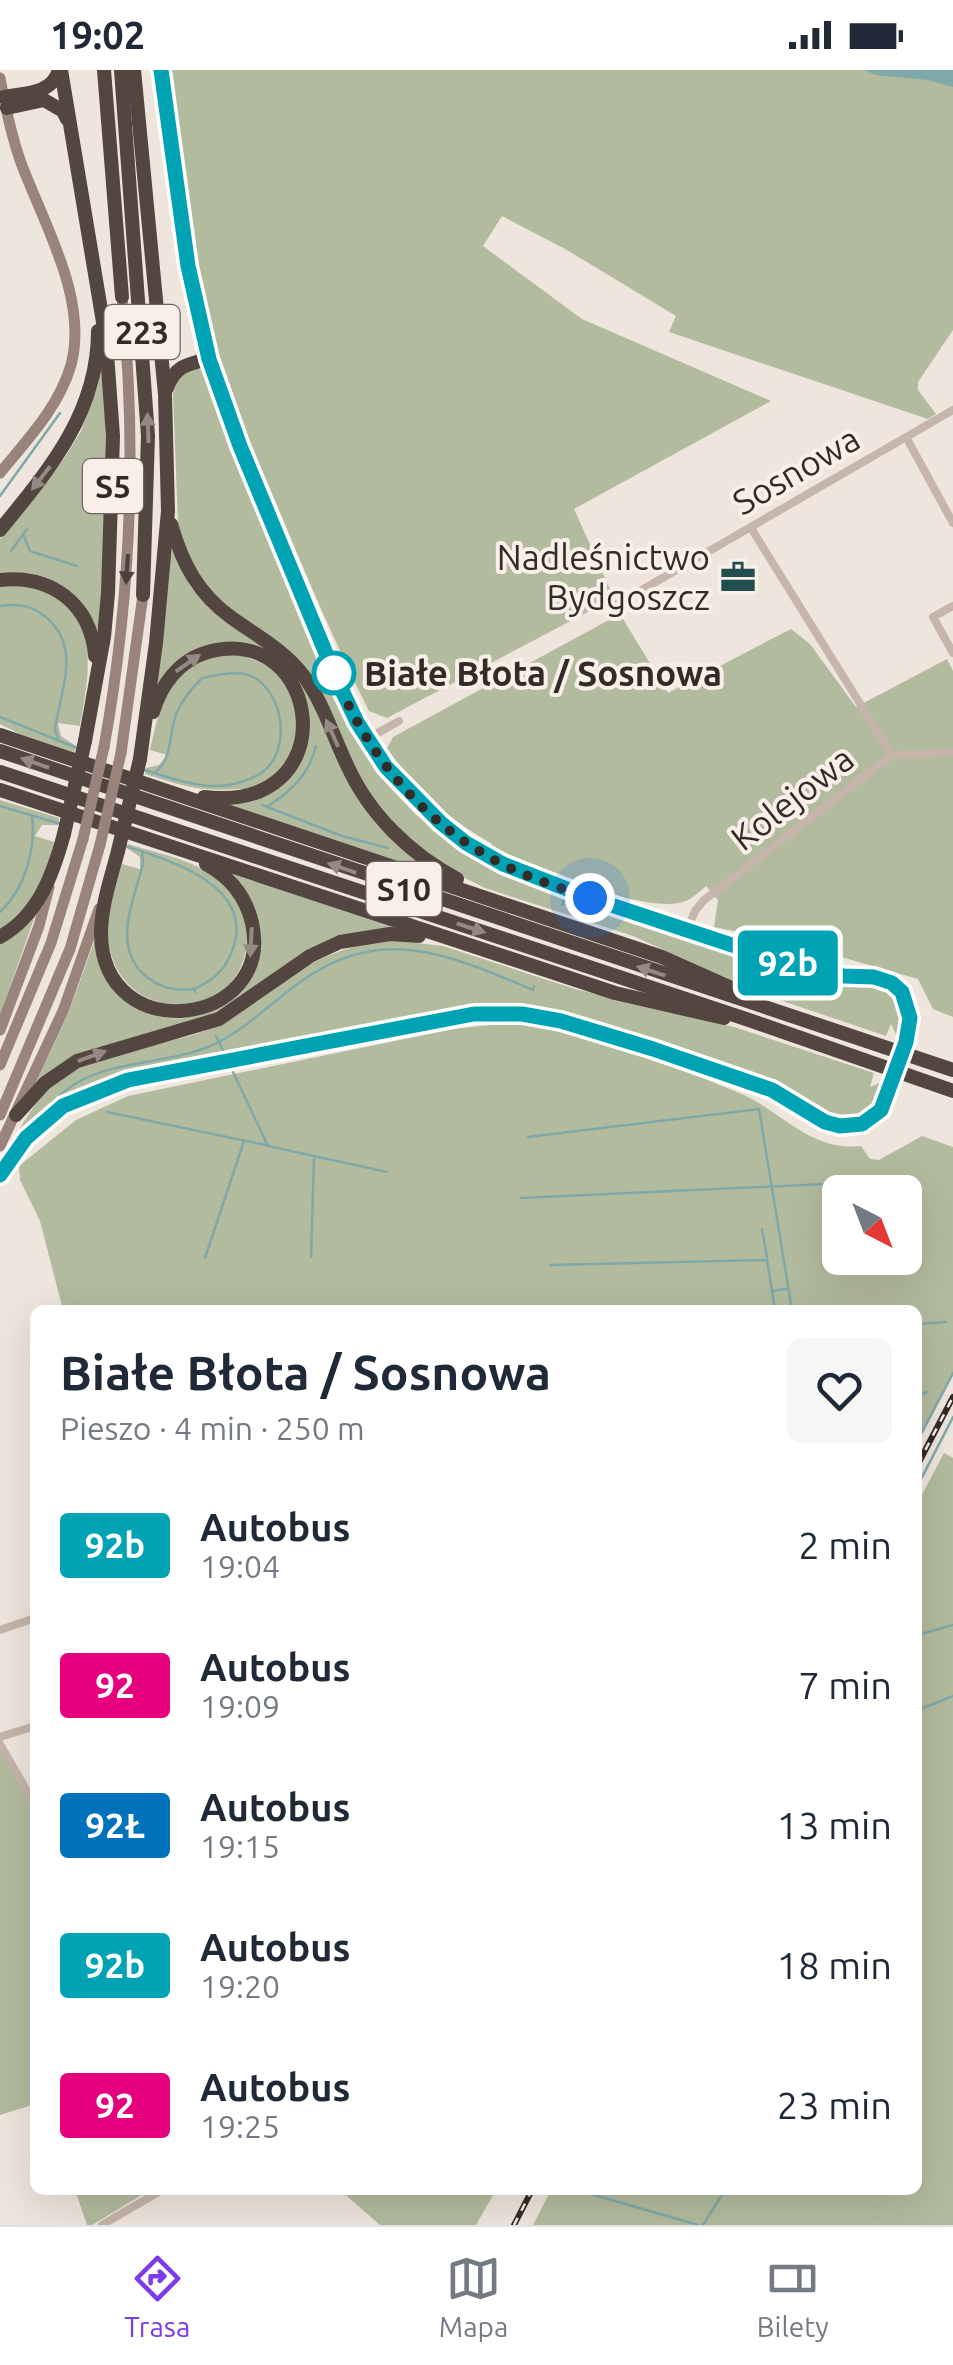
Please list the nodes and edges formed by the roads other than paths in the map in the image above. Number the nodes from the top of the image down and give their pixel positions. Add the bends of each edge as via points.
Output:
1 (60, 70) edge
2 (104, 70) edge
3 (121, 70) edge
4 (134, 70) edge
5 (160, 70) edge
6 (0, 78) edge
7 (6, 103) junction
8 (71, 128) junction
9 (98, 290) junction
10 (122, 297) joint
11 (209, 359) junction
12 (165, 394) junction
13 (953, 410) edge
14 (906, 437) junction
15 (0, 473) edge
16 (168, 511) junction
17 (953, 523) edge
18 (751, 528) junction
19 (0, 530) edge
20 (0, 580) edge
21 (143, 595) joint
22 (614, 606) dead end
23 (953, 606) edge
24 (953, 654) edge
25 (95, 682) junction
26 (400, 721) dead end
27 (0, 732) edge
28 (368, 739) junction
29 (0, 751) edge
30 (141, 753) junction
31 (953, 753) edge
32 (892, 755) junction
33 (0, 772) edge
34 (0, 792) edge
35 (168, 792) junction
36 (174, 848) junction
37 (56, 864) junction
38 (111, 877) junction
39 (493, 898) junction
40 (687, 930) junction
41 (0, 936) edge
42 (451, 940) junction
43 (749, 1020) junction
44 (810, 1023) junction
45 (0, 1030) edge
46 (906, 1042) dead end
47 (0, 1065) edge
48 (953, 1070) edge
49 (893, 1080) dead end
50 (953, 1091) edge
51 (8, 1115) edge
52 (0, 1146) edge
53 (0, 1176) edge
54 (30, 1620) edge
55 (0, 1630) edge
56 (30, 1728) edge
57 (0, 1740) edge
58 (30, 1796) edge
59 (153, 2195) edge
60 (102, 2225) edge

1 - 7 highway via 45,89
1 - 8 highway, S5
2 - 10 highway, 223
21 -> 3 highway, 223 via 148,436
4 - 12 highway, S5
5 - 11 street via 188,266
6 - 7 street
7 - 8 highway via 44,100 62,110
7 - 15 street via 18,155 65,278 74,336 60,393
8 - 9 highway, S5
9 -> 19 highway via 94,374 84,409 54,461
9 - 25 highway, S5 via 111,383 113,491
10 -> 47 street, 223, bridge via 130,406 128,545 104,746 51,944
11 - 12 highway via 178,368
11 - 28 street via 337,680
12 - 16 highway, S5
13 - 14 street, Sosnowa
14 - 17 street
14 - 18 street, Sosnowa
16 - 30 highway
39 -> 16 highway, S5 via 421,856 374,811 304,676 198,586
18 - 22 street, Sosnowa
18 - 32 street
20 - 25 highway via 30,579 72,601 92,634
21 - 51 street, 223, bridge via 100,845 70,949
23 - 24 street via 933,617
25 - 37 highway, S5, bridge
26 - 28 street
27 - 35 highway
28 - 40 street via 407,792 466,843 527,875
44 -> 29 highway, S10
30 -> 35 highway via 158,697 185,662 202,654 254,653 294,685 304,734 283,777 242,798
30 - 38 highway, bridge
31 - 32 street, Kolejowa
32 - 40 street, Kolejowa via 703,902
33 -> 43 highway, S10
34 - 36 highway
35 - 39 highway
36 -> 38 highway via 232,885 254,932 247,969 221,1000 202,1009 155,1010 118,983 101,934
36 - 42 highway
37 - 41 highway, S5 via 33,909
37 - 45 street
38 - 51 street via 64,1011
39 - 44 highway, S5 via 662,957
40 - 46 street via 800,966 892,983 908,1004
42 - 43 highway via 614,994
51 -> 42 highway via 77,1060 219,1019 340,942 390,934
43 - 50 highway
44 - 48 highway, S5
49 - 53 street via 876,1115 840,1126 772,1090 653,1049 561,1021 474,1014 128,1080 63,1106 26,1138
51 - 52 street
54 - 55 street
56 - 57 street
57 - 58 street
59 - 60 street

